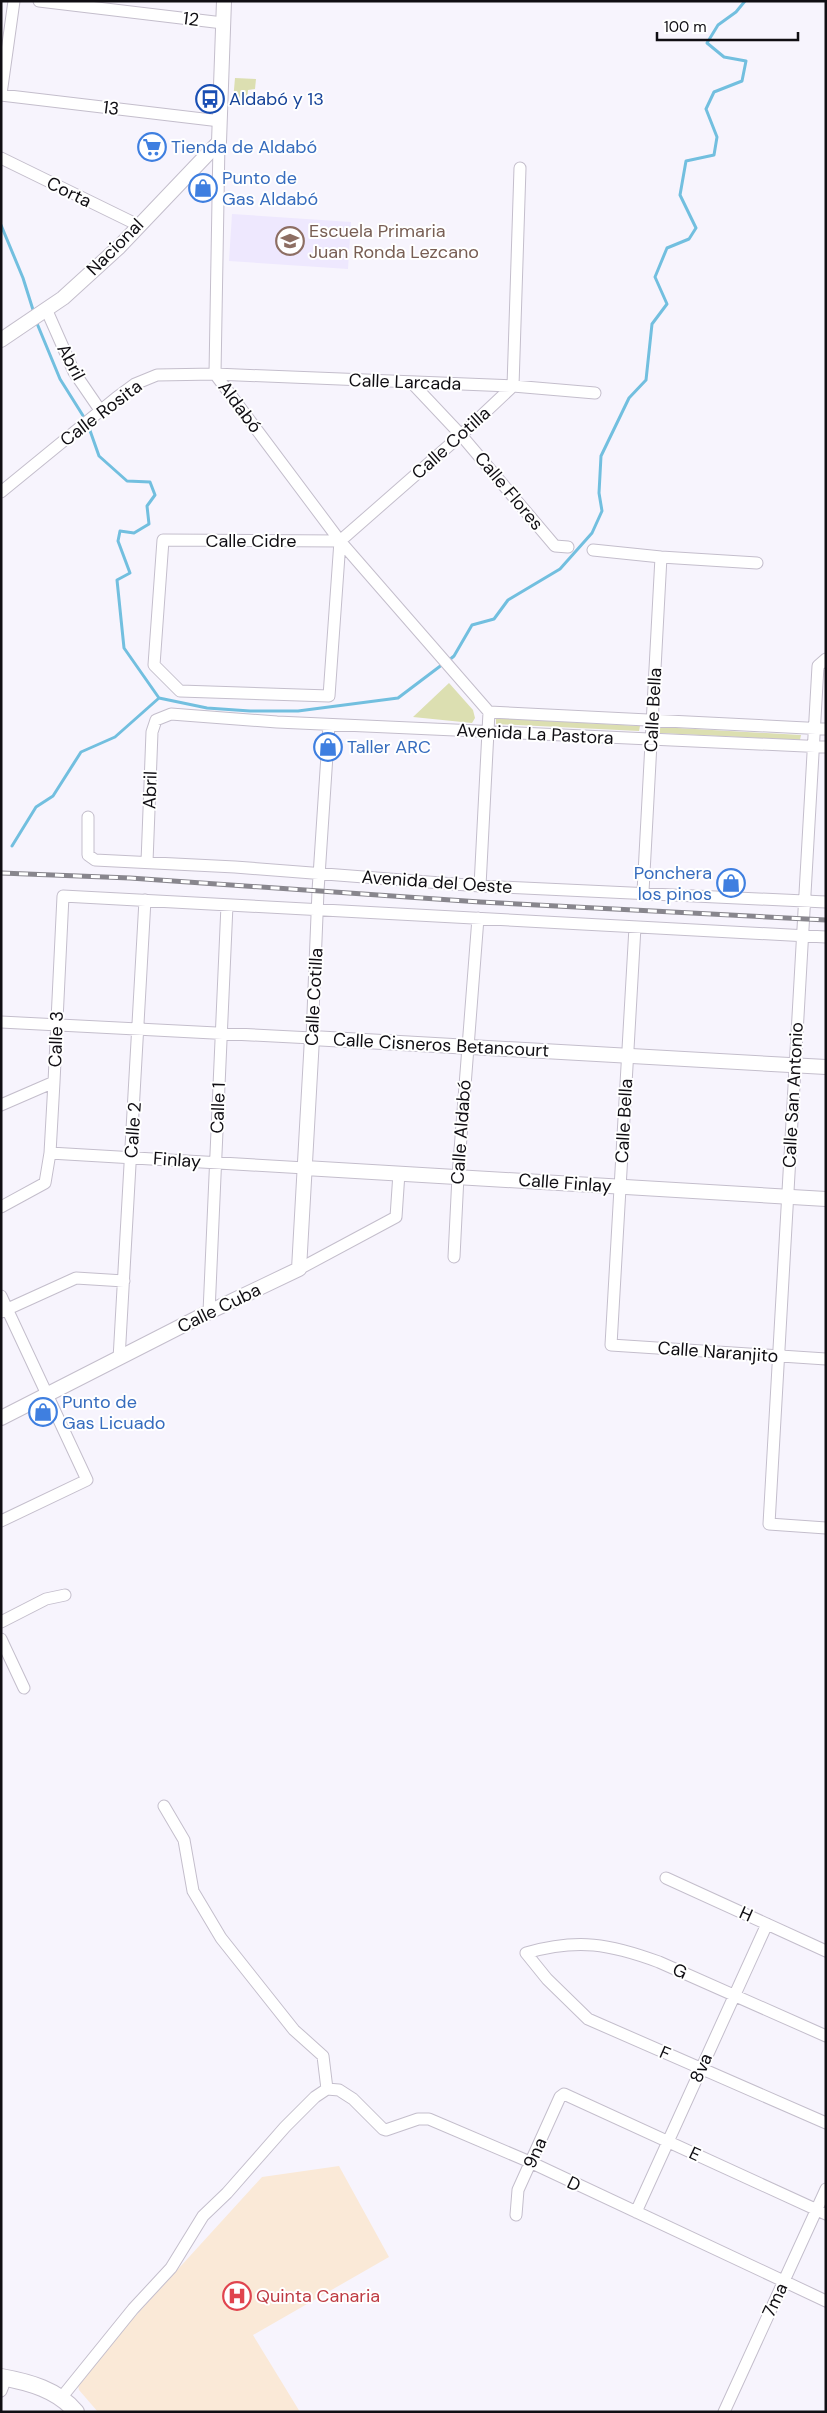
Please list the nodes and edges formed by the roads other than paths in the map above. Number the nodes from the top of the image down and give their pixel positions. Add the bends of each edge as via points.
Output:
1 (14, 1) edge
2 (39, 1) edge
3 (224, 1) edge
4 (223, 23) junction
5 (1, 94) edge
6 (220, 121) junction
7 (219, 142) junction
8 (1, 158) edge
9 (520, 168) dead end
10 (138, 225) junction
11 (44, 313) junction
12 (1, 340) edge
13 (215, 374) junction
14 (412, 383) junction
15 (513, 386) junction
16 (595, 393) dead end
17 (96, 414) junction
18 (461, 435) junction
19 (1, 492) edge
20 (340, 541) junction
21 (568, 547) dead end
22 (593, 550) dead end
23 (661, 557) junction
24 (757, 563) dead end
25 (822, 662) edge
26 (489, 712) junction
27 (156, 720) joint
28 (652, 720) junction
29 (329, 725) junction
30 (820, 729) edge
31 (488, 732) junction
32 (652, 739) junction
33 (814, 747) junction
34 (826, 747) edge
35 (88, 818) dead end
36 (147, 862) junction
37 (319, 874) junction
38 (480, 886) junction
39 (643, 892) junction
40 (62, 896) joint
41 (145, 900) junction
42 (805, 901) junction
43 (826, 902) edge
44 (227, 905) junction
45 (318, 910) junction
46 (478, 918) junction
47 (635, 927) junction
48 (803, 936) junction
49 (826, 937) edge
50 (1, 1022) edge
51 (56, 1024) junction
52 (139, 1029) junction
53 (221, 1034) junction
54 (312, 1038) junction
55 (467, 1048) junction
56 (628, 1054) junction
57 (795, 1065) junction
58 (826, 1067) edge
59 (54, 1082) junction
60 (1, 1105) edge
61 (50, 1153) junction
62 (131, 1158) junction
63 (215, 1163) junction
64 (304, 1168) junction
65 (399, 1174) junction
66 (458, 1176) junction
67 (620, 1187) junction
68 (788, 1197) junction
69 (826, 1199) edge
70 (1, 1207) edge
71 (454, 1257) dead end
72 (299, 1269) junction
73 (124, 1281) junction
74 (1, 1296) edge
75 (4, 1310) edge
76 (209, 1312) junction
77 (611, 1346) joint
78 (779, 1356) junction
79 (118, 1359) junction
80 (826, 1359) edge
81 (49, 1393) junction
82 (1, 1418) edge
83 (1, 1521) edge
84 (826, 1528) edge
85 (65, 1595) dead end
86 (1, 1622) edge
87 (1, 1639) edge
88 (24, 1688) dead end
89 (164, 1806) dead end
90 (666, 1878) dead end
91 (767, 1924) junction
92 (826, 1951) edge
93 (526, 1953) joint
94 (734, 1996) junction
95 (826, 2036) edge
96 (701, 2069) junction
97 (327, 2089) junction
98 (564, 2094) joint
99 (826, 2124) edge
100 (668, 2142) junction
101 (530, 2162) junction
102 (826, 2189) edge
103 (636, 2212) junction
104 (821, 2212) edge
105 (516, 2215) dead end
106 (783, 2282) junction
107 (826, 2301) edge
108 (3, 2382) edge
109 (61, 2398) junction
110 (76, 2412) edge
111 (724, 2412) edge

1 - 5 street
2 - 4 street, 12
3 - 4 street, Aldabó
4 - 6 street, Aldabó
5 - 6 street, 13
6 - 7 street, Aldabó
7 - 10 street, Nacional
7 - 13 street, Aldabó
8 - 10 street, Corta
9 - 15 street
10 - 11 street, Nacional via 112,253
11 - 12 street, Nacional
11 - 17 street, Abril
13 - 14 street, Calle Larcada
13 - 17 street, Calle Rosita via 157,374 135,384
13 - 20 street, Aldabó
14 - 15 street, Calle Larcada
14 - 18 street, Calle Flores
15 - 16 street, Calle Larcada
15 - 18 street, Calle Cotilla
17 - 19 street, Calle Rosita
18 - 20 street, Calle Cotilla
18 - 21 street, Calle Flores via 555,546
20 - 20 street, Calle Cidre via 329,696 180,691 154,665 163,540
20 - 26 street, Aldabó
22 - 23 street
23 - 24 street
23 - 28 street, Calle Bella
25 - 30 street, Calle San Antonio
26 - 28 street, Avenida La Pastora
26 - 31 street
27 - 29 street, Avenida La Pastora via 171,714
27 - 36 street, Abril via 152,732
28 - 30 street, Avenida La Pastora
28 - 32 street, Calle Bella
29 - 31 street, Avenida La Pastora
29 - 37 street, Calle Cotilla
30 - 33 street, Calle San Antonio
31 - 32 street, Avenida La Pastora
31 - 38 street
32 - 33 street, Avenida La Pastora
32 - 39 street, Calle Bella
33 - 34 street, Avenida La Pastora
33 - 42 street, Calle San Antonio
35 - 36 street, Avenida del Oeste via 88,855 95,860
36 - 37 street, Avenida del Oeste
37 - 38 street, Avenida del Oeste
37 - 45 street, Calle Cotilla
38 - 39 street, Avenida del Oeste
39 - 42 street, Avenida del Oeste
40 - 41 street, Avenida del Oeste
40 - 51 street, Calle 3
41 - 44 street, Avenida del Oeste
41 - 52 street, Calle 2
42 - 43 street, Avenida del Oeste
42 - 48 street, Calle San Antonio
44 - 45 street, Avenida del Oeste
44 - 53 street, Calle 1
45 - 46 street, Avenida del Oeste
45 - 54 street, Calle Cotilla
46 - 47 street, Avenida del Oeste
46 - 55 street, Calle Aldabó
47 - 48 street, Avenida del Oeste
47 - 56 street, Calle Bella
48 - 49 street, Avenida del Oeste
48 - 57 street, Calle San Antonio
50 - 51 street, Calle Cisneros Betancourt
51 - 52 street, Calle Cisneros Betancourt
51 - 59 street, Calle 3
52 - 53 street, Calle Cisneros Betancourt
52 - 62 street, Calle 2
53 - 54 street, Calle Cisneros Betancourt
53 - 63 street, Calle 1
54 - 55 street, Calle Cisneros Betancourt
54 - 64 street, Calle Cotilla
55 - 56 street, Calle Cisneros Betancourt
55 - 66 street, Calle Aldabó
56 - 57 street, Calle Cisneros Betancourt
56 - 67 street, Calle Bella
57 - 58 street, Calle Cisneros Betancourt
57 - 68 street, Calle San Antonio
59 - 60 street
59 - 61 street, Calle 3
61 - 62 street, Finlay
61 - 70 street, Calle 3 via 45,1183
62 - 63 street, Finlay
62 - 73 street, Calle 2
63 - 64 street, Finlay
63 - 76 street, Calle 1
64 - 65 street, Calle Finlay
64 - 72 street, Calle Cotilla
65 - 66 street, Calle Finlay
65 - 72 street, Calle Cuba via 396,1218
66 - 67 street, Calle Finlay
66 - 71 street, Calle Aldabó
67 - 68 street, Calle Finlay
67 - 77 street, Calle Bella
68 - 69 street, Calle Finlay
68 - 78 street, Calle San Antonio
72 - 76 street, Calle Cuba
73 - 75 street via 76,1278
73 - 79 street, Calle 2
74 - 75 street
75 - 81 street
76 - 79 street, Calle Cuba
77 - 78 street, Calle Naranjito
78 - 80 street, Calle Naranjito
78 - 84 street, Calle San Antonio via 769,1524
79 - 81 street, Calle Cuba
81 - 82 street, Calle Cuba
81 - 83 street via 88,1480
85 - 86 street via 46,1599
87 - 88 street
89 - 97 street via 184,1840 193,1891 221,1938 257,1984 294,2030 323,2056
90 - 91 street, H
91 - 92 street, H
91 - 94 street, 8va
93 - 94 street, G via 569,1943 613,1947 659,1962
93 - 96 street, F via 547,1980 588,2019
94 - 95 street, G
94 - 96 street, 8va
96 - 99 street, F
96 - 100 street, 8va
97 - 101 street, D via 339,2090 353,2099 383,2129 430,2119
97 - 109 street via 315,2096 203,2216 171,2268 133,2309
98 - 100 street, E
98 - 101 street, 9na
100 - 103 street, 8va
100 - 104 street, E
101 - 103 street, D
101 - 105 street, 9na via 518,2190
102 - 104 street, 7ma
103 - 106 street, D
104 - 106 street, 7ma
106 - 107 street, D
106 - 111 street, 7ma
108 - 109 main road via 44,2389
109 - 110 main road

